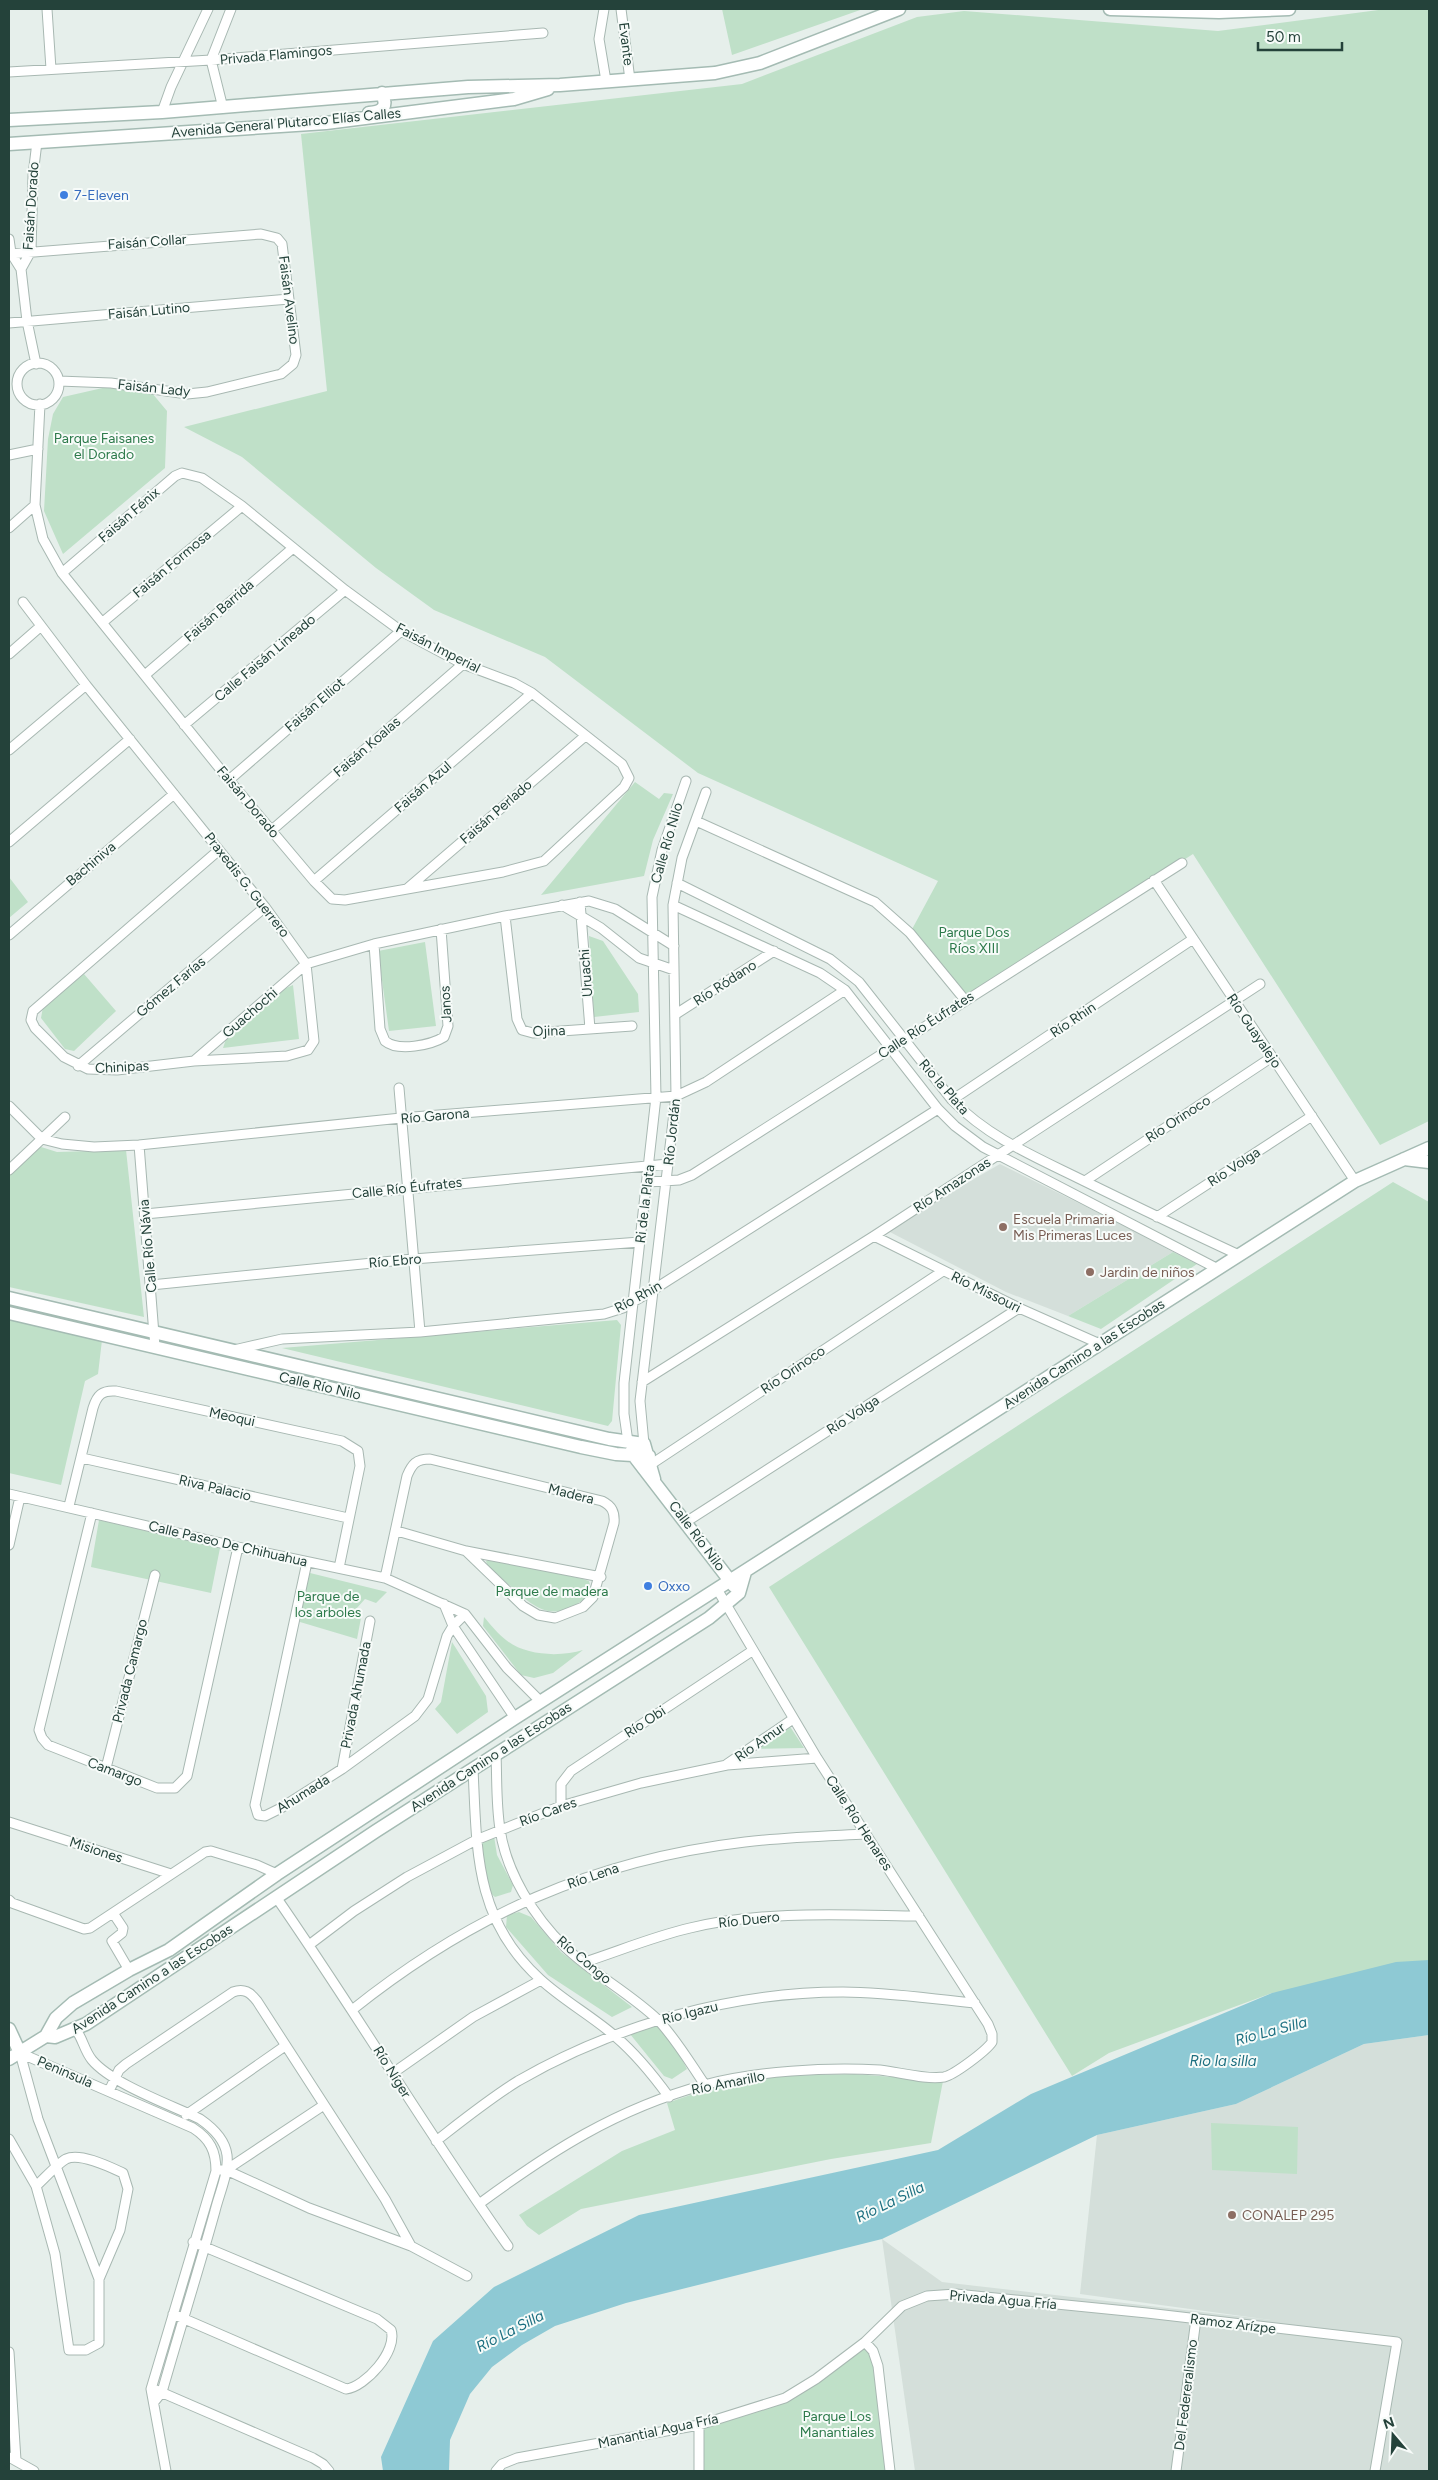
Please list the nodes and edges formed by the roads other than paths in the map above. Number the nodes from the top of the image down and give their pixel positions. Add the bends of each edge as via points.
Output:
1 (47, 9) edge
2 (208, 9) edge
3 (231, 9) edge
4 (604, 9) edge
5 (621, 9) edge
6 (899, 9) edge
7 (1110, 9) edge
8 (1289, 9) edge
9 (544, 33) dead end
10 (211, 60) junction
11 (184, 61) junction
12 (51, 69) junction
13 (9, 72) edge
14 (630, 80) junction
15 (606, 82) junction
16 (560, 85) junction
17 (382, 93) junction
18 (223, 108) junction
19 (162, 112) junction
20 (9, 120) edge
21 (326, 123) junction
22 (38, 142) junction
23 (9, 144) edge
24 (9, 239) edge
25 (282, 244) joint
26 (31, 251) junction
27 (10, 254) edge
28 (21, 269) junction
29 (289, 299) junction
30 (27, 321) junction
31 (9, 323) edge
32 (296, 355) joint
33 (36, 364) junction
34 (59, 381) junction
35 (13, 387) edge
36 (40, 404) junction
37 (38, 449) junction
38 (9, 455) edge
39 (202, 478) joint
40 (35, 505) junction
41 (242, 506) junction
42 (9, 528) edge
43 (293, 548) junction
44 (62, 573) junction
45 (345, 590) junction
46 (22, 602) dead end
47 (103, 622) junction
48 (41, 626) junction
49 (401, 631) junction
50 (9, 654) edge
51 (463, 664) junction
52 (145, 675) junction
53 (86, 685) junction
54 (532, 693) junction
55 (184, 725) junction
56 (584, 737) junction
57 (130, 739) junction
58 (9, 750) edge
59 (629, 773) joint
60 (229, 780) junction
61 (686, 782) dead end
62 (706, 792) dead end
63 (174, 794) junction
64 (696, 821) junction
65 (272, 830) junction
66 (9, 842) edge
67 (219, 850) junction
68 (1182, 863) dead end
69 (1154, 880) junction
70 (314, 881) junction
71 (677, 883) junction
72 (408, 888) junction
73 (580, 902) junction
74 (562, 905) junction
75 (674, 905) junction
76 (265, 907) junction
77 (505, 916) junction
78 (583, 917) junction
79 (441, 929) junction
80 (652, 933) junction
81 (9, 935) edge
82 (1193, 939) junction
83 (374, 944) junction
84 (674, 946) junction
85 (774, 951) junction
86 (306, 964) junction
87 (652, 964) junction
88 (674, 970) junction
89 (1260, 984) dead end
90 (845, 990) junction
91 (965, 1000) junction
92 (1234, 1002) junction
93 (676, 1014) junction
94 (632, 1026) dead end
95 (590, 1029) junction
96 (904, 1040) junction
97 (892, 1048) junction
98 (1272, 1057) junction
99 (194, 1061) junction
100 (78, 1066) junction
101 (399, 1088) dead end
102 (676, 1096) junction
103 (656, 1097) junction
104 (952, 1100) junction
105 (9, 1106) edge
106 (938, 1109) junction
107 (1312, 1116) junction
108 (65, 1117) dead end
109 (401, 1118) junction
110 (42, 1139) junction
111 (139, 1145) junction
112 (1012, 1146) junction
113 (1429, 1148) edge
114 (998, 1155) junction
115 (1402, 1159) junction
116 (1429, 1162) edge
117 (668, 1164) junction
118 (649, 1165) junction
119 (9, 1170) edge
120 (1355, 1180) junction
121 (667, 1181) junction
122 (1084, 1181) junction
123 (648, 1182) junction
124 (408, 1188) junction
125 (145, 1214) junction
126 (1156, 1217) junction
127 (874, 1236) junction
128 (640, 1242) junction
129 (1239, 1256) junction
130 (413, 1259) junction
131 (1218, 1269) junction
132 (943, 1271) junction
133 (151, 1285) junction
134 (653, 1290) junction
135 (9, 1298) edge
136 (632, 1302) junction
137 (1019, 1308) junction
138 (9, 1313) edge
139 (420, 1332) junction
140 (154, 1333) junction
141 (1100, 1344) junction
142 (155, 1347) junction
143 (230, 1351) junction
144 (642, 1382) junction
145 (628, 1442) junction
146 (633, 1456) junction
147 (82, 1458) junction
148 (647, 1458) junction
149 (9, 1494) edge
150 (20, 1497) junction
151 (69, 1506) junction
152 (92, 1513) junction
153 (348, 1518) junction
154 (686, 1522) junction
155 (397, 1531) junction
156 (9, 1545) edge
157 (238, 1547) junction
158 (466, 1551) junction
159 (307, 1562) junction
160 (339, 1568) junction
161 (745, 1572) junction
162 (155, 1575) dead end
163 (601, 1577) junction
164 (385, 1578) junction
165 (731, 1581) junction
166 (717, 1589) junction
167 (739, 1593) junction
168 (444, 1604) junction
169 (726, 1605) junction
170 (465, 1614) junction
171 (370, 1622) dead end
172 (453, 1626) junction
173 (752, 1652) junction
174 (541, 1702) junction
175 (515, 1718) junction
176 (792, 1719) junction
177 (496, 1753) junction
178 (817, 1758) junction
179 (727, 1765) junction
180 (106, 1768) junction
181 (342, 1769) junction
182 (473, 1769) junction
183 (561, 1806) junction
184 (366, 1816) junction
185 (9, 1822) edge
186 (22, 1825) junction
187 (500, 1829) junction
188 (9, 1830) edge
189 (376, 1831) junction
190 (866, 1834) junction
191 (476, 1840) junction
192 (171, 1874) junction
193 (278, 1874) junction
194 (276, 1897) junction
195 (528, 1899) junction
196 (9, 1900) edge
197 (113, 1913) junction
198 (495, 1915) junction
199 (919, 1916) junction
200 (308, 1945) junction
201 (585, 1962) junction
202 (129, 1970) junction
203 (541, 1980) junction
204 (975, 2003) junction
205 (352, 2010) junction
206 (658, 2020) junction
207 (9, 2029) edge
208 (76, 2030) junction
209 (46, 2036) junction
210 (615, 2036) junction
211 (993, 2038) joint
212 (285, 2046) junction
213 (14, 2056) edge
214 (393, 2073) junction
215 (115, 2078) junction
216 (705, 2085) junction
217 (109, 2091) junction
218 (669, 2097) junction
219 (324, 2105) junction
220 (188, 2113) junction
221 (178, 2122) junction
222 (9, 2139) edge
223 (436, 2141) junction
224 (58, 2167) junction
225 (226, 2170) junction
226 (216, 2171) junction
227 (36, 2186) junction
228 (478, 2204) junction
229 (193, 2242) junction
230 (205, 2246) junction
231 (410, 2246) junction
232 (508, 2246) dead end
233 (467, 2276) dead end
234 (98, 2279) junction
235 (1068, 2306) joint
236 (173, 2314) junction
237 (183, 2319) junction
238 (1196, 2320) junction
239 (865, 2342) junction
240 (9, 2352) edge
241 (151, 2389) junction
242 (162, 2392) junction
243 (154, 2402) junction
244 (699, 2425) junction
245 (12, 2458) edge
246 (34, 2471) edge
247 (166, 2471) edge
248 (328, 2471) edge
249 (496, 2471) edge
250 (699, 2471) edge
251 (890, 2471) edge
252 (1176, 2471) edge
253 (1375, 2471) edge

1 - 12 street
2 - 11 street
3 - 10 street
4 - 15 street, Evante via 599,39
5 - 14 street, Evante
6 - 14 street, Avenida General Plutarco Elías Calles via 740,68
7 - 8 street via 1203,12
9 - 10 street, Privada Flamingos
10 - 11 street, Privada Flamingos
10 - 18 street
11 - 12 street, Privada Flamingos
11 - 19 street
12 - 13 street, Privada Flamingos
14 - 15 street, Avenida General Plutarco Elías Calles
15 - 16 street, Avenida General Plutarco Elías Calles
16 - 17 street, Avenida General Plutarco Elías Calles via 503,84
16 - 21 street, Avenida General Plutarco Elías Calles via 514,99
17 - 18 street, Avenida General Plutarco Elías Calles
17 - 21 street via 385,104 381,111 335,116
18 - 19 street, Avenida General Plutarco Elías Calles
19 - 20 street, Avenida General Plutarco Elías Calles
21 - 22 street, Avenida General Plutarco Elías Calles
22 - 23 street, Avenida General Plutarco Elías Calles
22 - 26 street, Faisán Dorado via 33,175
24 - 27 street, Faisán Dorado
25 - 26 street, Faisán Collar via 277,238 262,234
25 - 29 street, Faisán Avelino
26 - 27 street, Faisán Collar
26 - 28 street, Faisán Dorado
27 - 28 street, Faisán Dorado
28 - 30 street, Faisán Dorado
29 - 30 street, Faisán Lutino
29 - 32 street, Faisán Avelino
30 - 31 street, Faisán Lutino
30 - 33 street, Faisán Dorado
32 - 34 street, Faisán Lady via 293,364 281,374 207,392 187,394 112,383
33 - 34 street via 50,367
33 - 35 street via 23,370
34 - 36 street via 54,398
35 - 36 street via 27,401
36 - 37 street, Faisán Dorado
37 - 38 street
37 - 40 street, Faisán Dorado
39 - 41 street, Faisán Imperial
39 - 44 street, Faisán Fénix via 182,474 175,476
40 - 42 street
40 - 44 street, Faisán Dorado via 43,539
41 - 43 street, Faisán Imperial
41 - 47 street, Faisán Formosa
43 - 45 street, Faisán Imperial
43 - 52 street, Faisán Barrida
44 - 47 street, Faisán Dorado
45 - 49 street, Faisán Imperial
45 - 55 street, Calle Faisán Lineado
46 - 48 street, Praxedis G. Guerrero
47 - 52 street, Faisán Dorado
48 - 50 street
48 - 53 street, Praxedis G. Guerrero
49 - 51 street, Faisán Imperial
49 - 60 street, Faisán Elliot
51 - 54 street, Faisán Imperial
51 - 65 street, Faisán Koalas
52 - 55 street, Faisán Dorado
53 - 57 street, Praxedis G. Guerrero
53 - 58 street
54 - 56 street, Faisán Imperial
54 - 70 street, Faisán Azul
55 - 60 street, Faisán Dorado
56 - 59 street, Faisán Imperial via 622,764
56 - 72 street, Faisán Perlado
57 - 63 street, Praxedis G. Guerrero
57 - 66 street
59 - 72 street, Faisán Dorado via 630,778 624,787 544,861 502,872
60 - 65 street, Faisán Dorado
61 - 80 street, Calle Río Nilo via 657,869 652,897
62 - 64 street, Río Jordán
63 - 67 street, Praxedis G. Guerrero
63 - 81 street, Bachiniva
64 - 71 street, Río Jordán via 682,858
64 - 91 street via 860,893 887,910
65 - 70 street, Faisán Dorado
67 - 76 street, Praxedis G. Guerrero
67 - 100 street, Chinipas via 33,1011 31,1020 35,1028
68 - 69 street, Calle Río Éufrates
69 - 82 street, Río Guayalejo
69 - 91 street, Calle Río Éufrates
70 - 72 street, Faisán Dorado via 325,894 338,900
71 - 75 street, Río Jordán
71 - 96 street, Rio la Plata via 846,970
73 - 74 street
73 - 78 street, Uruachi
73 - 80 street via 606,905
74 - 77 street
74 - 78 street
75 - 84 street, Río Jordán
75 - 85 street, Rio la Plata
76 - 86 street, Praxedis G. Guerrero
76 - 100 street, Gómez Farías
77 - 79 street
77 - 95 street, Ojina via 517,1019 522,1030 533,1033
78 - 87 street via 628,951
78 - 95 street, Uruachi
79 - 83 street
79 - 83 street, Janos via 448,1026 444,1037 430,1044 394,1046 385,1041 380,1029
80 - 84 street
80 - 87 street, Calle Río Nilo
82 - 92 street, Río Guayalejo
82 - 104 street, Río Rhin
83 - 86 street
84 - 88 street, Río Jordán
85 - 90 street, Rio la Plata via 820,973
85 - 93 street, Río Ródano
86 - 99 street, Guachochi
86 - 99 street, Chinipas via 314,1034 308,1050 287,1056
87 - 88 street
87 - 103 street, Ri de la Plata
88 - 93 street, Río Jordán
89 - 92 street, Río Amazonas
90 - 97 street, Rio la Plata
90 - 102 street, Río Garona via 706,1082
91 - 96 street, Calle Río Éufrates
92 - 98 street, Río Guayalejo
92 - 112 street, Río Amazonas
93 - 102 street, Río Jordán
94 - 95 street, Ojina
96 - 97 street, Calle Río Éufrates
96 - 104 street, Rio la Plata
97 - 106 street, Rio la Plata
97 - 121 street, Calle Río Éufrates via 692,1175
98 - 107 street, Río Guayalejo
98 - 122 street, Río Orinoco
99 - 100 street, Chinipas via 117,1070
101 - 109 street
102 - 103 street, Río Garona
102 - 117 street, Río Jordán
103 - 109 street, Río Garona
103 - 118 street, Ri de la Plata
104 - 112 street, Rio la Plata via 978,1124
105 - 110 street
106 - 114 street, Rio la Plata via 968,1137
106 - 134 street, Río Rhin
107 - 120 street, Río Guayalejo
107 - 126 street, Río Volga
108 - 110 street
109 - 111 street, Río Garona
109 - 124 street
110 - 111 street, Río Garona via 77,1146
110 - 119 street
111 - 125 street, Calle Río Návia
112 - 114 street, Río Amazonas
112 - 122 street, Rio la Plata
113 - 115 street, Avenida Camino a las Escobas
114 - 127 street, Río Amazonas
114 - 131 street, Rio la Plata
115 - 116 street
115 - 120 street, Avenida Camino a las Escobas
117 - 118 street, Calle Río Éufrates
117 - 121 street, Río Jordán
118 - 123 street, Ri de la Plata
118 - 124 street, Calle Río Éufrates
120 - 129 street, Avenida Camino a las Escobas
121 - 123 street, Calle Río Éufrates
121 - 134 street, Río Jordán
122 - 126 street, Rio la Plata
123 - 128 street, Ri de la Plata
124 - 125 street, Calle Río Éufrates
124 - 130 street
125 - 133 street, Calle Río Návia
126 - 129 street, Rio la Plata
127 - 132 street, Río Missouri
127 - 144 street, Río Amazonas
128 - 130 street, Río Ebro
128 - 136 street, Ri de la Plata
129 - 131 street, Avenida Camino a las Escobas
130 - 133 street, Río Ebro
130 - 139 street
131 - 141 street, Avenida Camino a las Escobas
132 - 137 street, Río Missouri
132 - 148 street, Río Orinoco
133 - 140 street, Calle Río Návia
134 - 136 street, Río Rhin
134 - 144 street, Río Jordán
135 - 140 street, Calle Río Nilo
136 - 139 street, Río Rhin via 604,1314
136 - 145 street, Ri de la Plata via 624,1392
137 - 141 street, Río Missouri
137 - 154 street, Río Volga
138 - 142 street, Calle Río Nilo
139 - 143 street, Río Rhin via 282,1339
140 - 142 street, Calle Río Návia
140 - 143 street, Calle Río Nilo
141 - 161 street, Avenida Camino a las Escobas
142 - 146 street, Calle Río Nilo via 581,1447
143 - 145 street, Calle Río Nilo
144 - 148 street, Río Jordán via 640,1415
145 - 146 street
145 - 148 street, Calle Río Nilo
146 - 148 street, Calle Río Nilo
147 - 151 street, Meoqui
147 - 153 street, Riva Palacio
147 - 153 street, Meoqui via 95,1401 98,1395 110,1391 342,1441 358,1451 360,1460
148 - 154 street, Calle Río Nilo via 654,1479
149 - 150 street, Calle Paseo De Chihuahua
150 - 151 street, Calle Paseo De Chihuahua
150 - 156 street
151 - 152 street, Calle Paseo De Chihuahua
152 - 157 street, Calle Paseo De Chihuahua
152 - 180 street, Camargo via 39,1730 48,1746
153 - 160 street, Meoqui
154 - 165 street, Calle Río Nilo
155 - 158 street
155 - 163 street, Madera via 410,1468 420,1460 430,1459 608,1504 614,1518
155 - 164 street, Madera
157 - 159 street, Calle Paseo De Chihuahua
157 - 180 street, Camargo via 186,1776 175,1788 166,1790
158 - 163 street
158 - 163 street via 523,1606 548,1618 565,1616 583,1607 593,1597
159 - 160 street, Calle Paseo De Chihuahua
159 - 181 street, Ahumada via 255,1805 256,1813 270,1815
160 - 164 street, Calle Paseo De Chihuahua
161 - 165 street, Avenida Camino a las Escobas
161 - 167 street
162 - 180 street, Privada Camargo
164 - 168 street, Calle Paseo De Chihuahua
165 - 166 street, Avenida Camino a las Escobas
165 - 167 street, Calle Río Nilo
166 - 169 street, Calle Río Henares
166 - 174 street, Avenida Camino a las Escobas
167 - 169 street, Avenida Camino a las Escobas
168 - 170 street, Calle Paseo De Chihuahua
168 - 172 street
169 - 173 street, Calle Río Henares
169 - 177 street, Avenida Camino a las Escobas
170 - 172 street, Ahumada
170 - 174 street, Calle Paseo De Chihuahua via 507,1668
171 - 181 street, Privada Ahumada
172 - 175 street
172 - 181 street, Ahumada via 422,1709
173 - 176 street, Calle Río Henares
173 - 183 street, Río Obi via 571,1771 561,1784
174 - 175 street, Avenida Camino a las Escobas
175 - 184 street, Avenida Camino a las Escobas
176 - 178 street, Calle Río Henares
176 - 179 street, Río Amur
177 - 182 street, Avenida Camino a las Escobas
177 - 187 street, Río Congo
178 - 179 street, Río Cares
178 - 190 street, Calle Río Henares
179 - 183 street, Río Cares
182 - 189 street, Avenida Camino a las Escobas
182 - 191 street
183 - 187 street, Río Cares
184 - 189 street
184 - 193 street, Avenida Camino a las Escobas
185 - 186 street, Misiones
186 - 188 street
186 - 192 street, Misiones
187 - 191 street, Río Cares
187 - 195 street, Río Congo via 513,1872
189 - 194 street, Avenida Camino a las Escobas
190 - 195 street, Río Lena via 745,1842 691,1850 604,1872
190 - 199 street, Calle Río Henares
191 - 198 street via 480,1873
191 - 200 street, Río Cares via 378,1894
192 - 193 street via 211,1851
192 - 197 street
193 - 202 street, Avenida Camino a las Escobas via 169,1950
194 - 200 street, Río Níger
194 - 208 street, Avenida Camino a las Escobas
195 - 198 street, Río Lena
195 - 201 street, Río Congo via 554,1935
196 - 197 street via 84,1929
197 - 202 street via 123,1928 112,1941 113,1946
198 - 203 street via 508,1942
198 - 205 street, Río Lena via 411,1965
199 - 201 street, Río Duero via 746,1918 690,1928
199 - 204 street, Calle Río Henares
200 - 205 street, Río Níger
201 - 206 street, Río Congo
202 - 209 street, Avenida Camino a las Escobas via 63,2011
203 - 210 street
203 - 214 street via 465,2022
204 - 206 street, Río Igazu via 844,1992 799,1993 731,2003
204 - 211 street, Calle Río Henares
205 - 214 street, Río Níger
206 - 210 street, Río Igazu
206 - 216 street, Río Congo
207 - 213 street
208 - 209 street, Avenida Camino a las Escobas via 55,2037
208 - 215 street, Peninsula via 92,2059
209 - 213 street
210 - 218 street via 639,2059
210 - 223 street, Río Igazu via 519,2081
211 - 216 street, Río Amarillo via 988,2047 943,2077 834,2069 777,2073
212 - 215 street via 253,1996 238,1990 126,2064
212 - 219 street
212 - 220 street
213 - 217 street, Peninsula
213 - 224 street
214 - 223 street, Río Níger
215 - 217 street
215 - 220 street, Peninsula
216 - 218 street, Río Amarillo
217 - 221 street, Peninsula
218 - 228 street, Río Amarillo via 623,2115 567,2143
219 - 225 street
219 - 231 street via 389,2205
220 - 221 street
220 - 225 street, Peninsula via 213,2128 221,2140 227,2155
221 - 226 street, Peninsula via 204,2135 216,2158
222 - 227 street
223 - 228 street, Río Níger
224 - 227 street
224 - 234 street
224 - 234 street via 65,2159 75,2157 104,2163 123,2173 128,2189 120,2230
225 - 226 street
225 - 230 street
225 - 231 street via 309,2208
226 - 229 street
227 - 234 street via 55,2254 69,2350 86,2350 98,2342
228 - 232 street, Río Níger
229 - 230 street
229 - 236 street
230 - 237 street
230 - 237 street via 378,2319 392,2330 393,2340 369,2378 354,2388 346,2389
231 - 233 street
235 - 238 street, Ramoz Arízpe
235 - 239 street, Privada Agua Fría via 964,2295 927,2296 902,2306
236 - 237 street
236 - 241 street
237 - 242 street
238 - 252 street, Del Federeralismo
238 - 253 street, Ramoz Arízpe via 1397,2342
239 - 244 street, Manantial Agua Fría via 785,2398
239 - 251 street via 873,2351 878,2366
240 - 245 street
241 - 242 street
241 - 243 street
242 - 243 street
242 - 248 street via 312,2458
243 - 247 street
244 - 249 street, Manantial Agua Fría via 517,2458 502,2464
244 - 250 street
245 - 246 street

